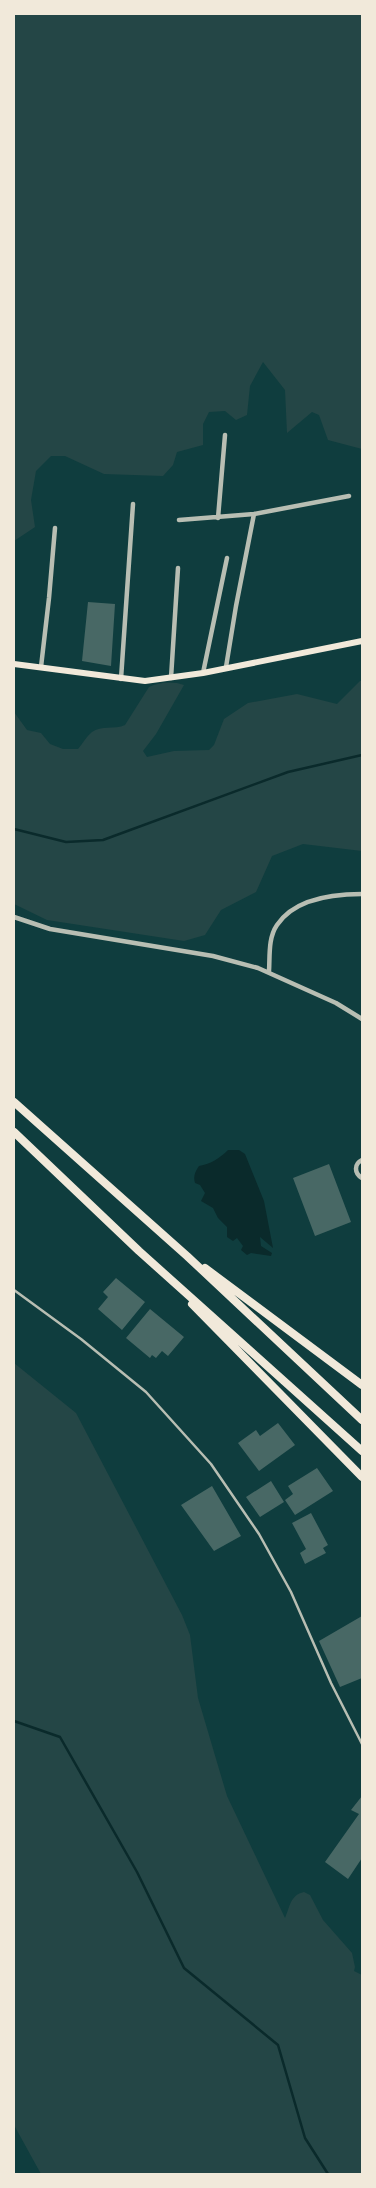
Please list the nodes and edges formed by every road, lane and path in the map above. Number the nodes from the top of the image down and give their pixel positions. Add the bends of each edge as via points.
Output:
1 (225, 435) dead end
2 (349, 496) dead end
3 (133, 504) dead end
4 (254, 514) junction
5 (218, 518) junction
6 (179, 520) dead end
7 (55, 528) dead end
8 (227, 558) dead end
9 (178, 568) dead end
10 (362, 641) edge
11 (14, 664) edge
12 (40, 667) junction
13 (226, 668) junction
14 (203, 673) junction
15 (171, 678) junction
16 (121, 679) junction
17 (362, 894) edge
18 (14, 916) edge
19 (268, 971) junction
20 (362, 1020) edge
21 (14, 1098) edge
22 (14, 1102) edge
23 (14, 1132) edge
24 (46, 1133) junction
25 (362, 1160) edge
26 (362, 1178) edge
27 (139, 1251) junction
28 (187, 1256) junction
29 (14, 1290) edge
30 (362, 1385) edge
31 (362, 1420) edge
32 (362, 1451) edge
33 (362, 1477) edge
34 (362, 1744) edge

1 - 5 street
2 - 4 street
3 - 16 street
4 - 5 street
4 - 13 street
5 - 6 street
7 - 12 street
8 - 14 street
9 - 15 street
10 - 13 main road
11 - 12 main road
12 - 16 main road
13 - 14 main road
14 - 15 main road
15 - 16 main road
17 - 19 street via 316,898 294,910 277,925 270,942
18 - 19 street via 50,930 213,956
19 - 20 street via 336,1003
21 - 24 street
22 - 24 highway
23 - 27 highway
24 - 28 highway
25 - 26 street via 356,1169
27 - 32 highway
27 - 33 highway
28 - 30 highway
28 - 31 highway
29 - 34 lane via 146,1392 210,1464 259,1534 291,1592

